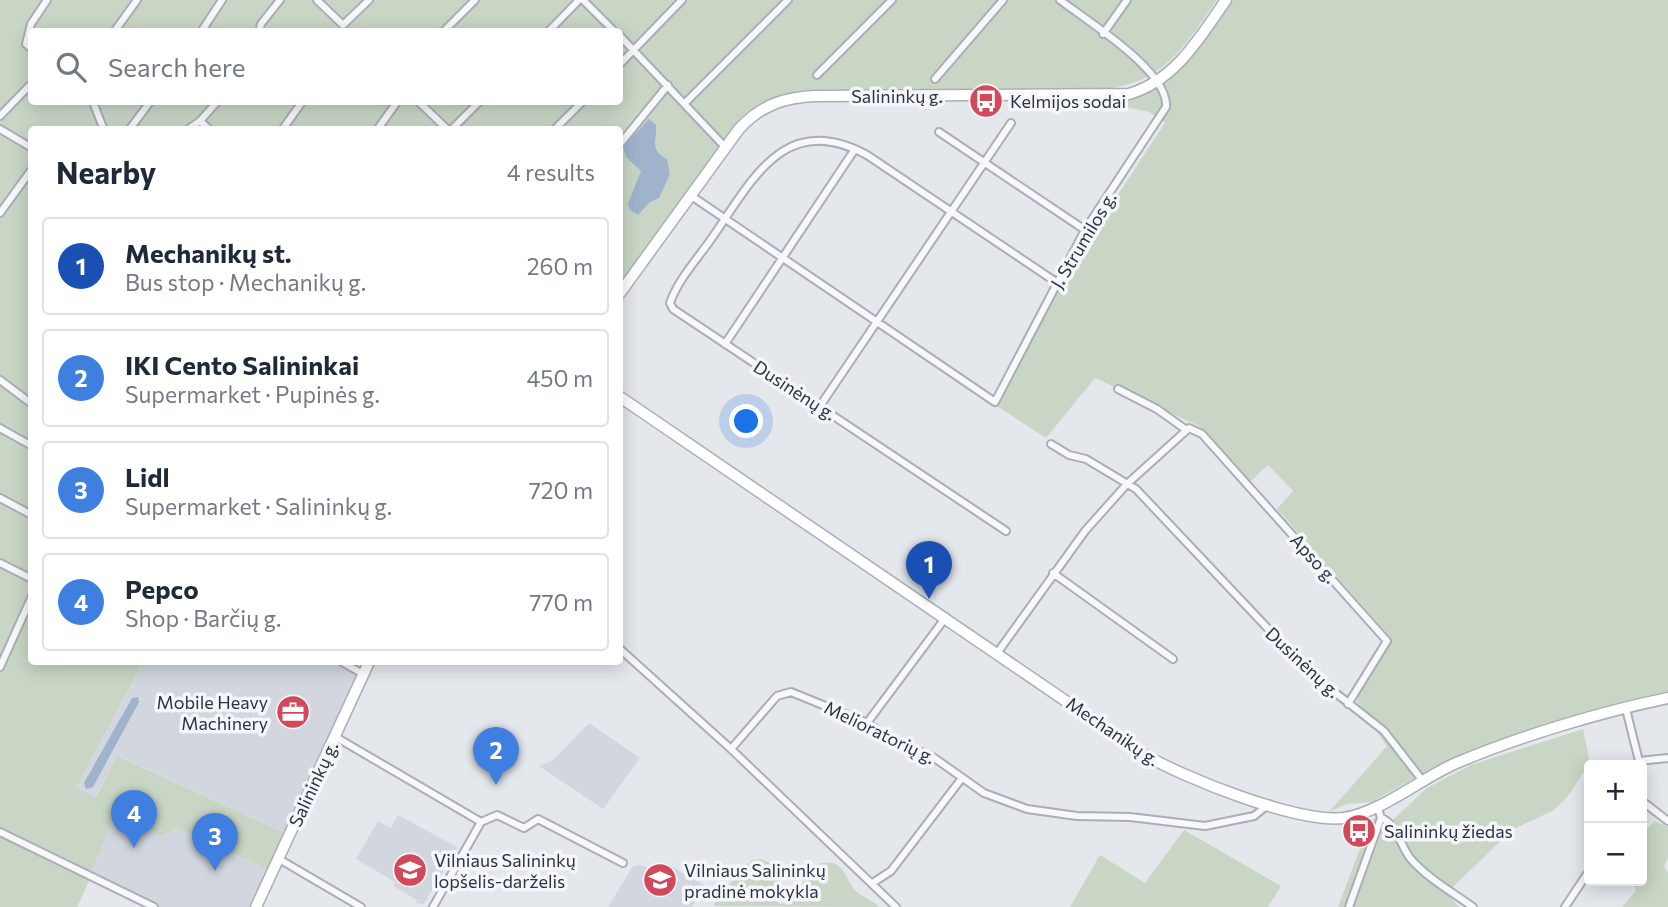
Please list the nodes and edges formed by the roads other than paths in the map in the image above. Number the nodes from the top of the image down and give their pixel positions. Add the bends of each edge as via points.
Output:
1 (47, 0) edge
2 (137, 0) edge
3 (222, 0) edge
4 (279, 0) edge
5 (317, 0) edge
6 (369, 0) edge
7 (475, 0) edge
8 (581, 0) edge
9 (682, 0) edge
10 (788, 0) edge
11 (892, 0) edge
12 (1003, 0) edge
13 (1060, 0) edge
14 (1127, 0) edge
15 (1226, 0) edge
16 (31, 28) edge
17 (117, 28) edge
18 (204, 28) edge
19 (260, 28) edge
20 (447, 28) edge
21 (552, 28) edge
22 (611, 28) edge
23 (1103, 34) junction
24 (623, 39) edge
25 (633, 49) junction
26 (623, 61) edge
27 (817, 75) dead end
28 (935, 79) dead end
29 (1158, 80) junction
30 (668, 85) junction
31 (28, 87) edge
32 (685, 103) junction
33 (94, 105) edge
34 (148, 105) edge
35 (214, 105) edge
36 (300, 105) edge
37 (395, 105) edge
38 (422, 105) edge
39 (476, 105) edge
40 (579, 105) edge
41 (0, 117) edge
42 (200, 121) junction
43 (1011, 123) dead end
44 (102, 126) edge
45 (132, 126) edge
46 (193, 126) edge
47 (205, 126) edge
48 (285, 126) edge
49 (380, 126) edge
50 (446, 126) edge
51 (454, 126) edge
52 (558, 126) edge
53 (0, 129) edge
54 (939, 132) dead end
55 (623, 140) edge
56 (28, 146) edge
57 (725, 146) junction
58 (855, 149) junction
59 (984, 163) junction
60 (28, 174) edge
61 (690, 195) junction
62 (951, 212) junction
63 (0, 213) edge
64 (725, 219) junction
65 (1085, 230) junction
66 (783, 259) junction
67 (1056, 282) junction
68 (623, 289) edge
69 (877, 322) junction
70 (725, 345) junction
71 (0, 380) edge
72 (1118, 389) dead end
73 (623, 399) edge
74 (28, 401) edge
75 (820, 406) junction
76 (0, 428) edge
77 (1185, 429) junction
78 (28, 444) edge
79 (1052, 444) dead end
80 (1128, 484) junction
81 (0, 498) edge
82 (28, 513) edge
83 (1006, 531) dead end
84 (0, 563) edge
85 (1053, 573) junction
86 (28, 577) edge
87 (28, 605) edge
88 (946, 617) junction
89 (623, 652) edge
90 (998, 653) junction
91 (1173, 659) dead end
92 (347, 665) edge
93 (368, 665) edge
94 (0, 667) edge
95 (363, 674) junction
96 (1668, 698) edge
97 (1348, 704) junction
98 (1626, 709) junction
99 (867, 723) junction
100 (334, 736) junction
101 (732, 749) junction
102 (1668, 758) edge
103 (1636, 760) edge
104 (1647, 761) edge
105 (962, 779) junction
106 (1422, 780) junction
107 (1269, 804) junction
108 (1377, 805) junction
109 (1647, 805) edge
110 (1381, 818) junction
111 (1668, 821) edge
112 (481, 822) junction
113 (0, 832) edge
114 (279, 859) junction
115 (623, 863) dead end
116 (1584, 878) edge
117 (874, 883) junction
118 (155, 907) edge
119 (256, 907) edge
120 (361, 907) edge
121 (433, 907) edge
122 (896, 907) edge
123 (1349, 907) edge
124 (1473, 907) edge
125 (1565, 907) edge

1 - 16 street
2 - 17 street
3 - 18 street
4 - 19 street
5 - 6 street via 343,25
7 - 20 street
8 - 21 street
8 - 22 street
9 - 25 street
10 - 32 street
11 - 27 street
12 - 28 street
13 - 23 street
14 - 23 street
15 - 29 main road, Salininkų g. via 1184,58
23 - 29 street
24 - 25 street
25 - 26 street
25 - 30 street
29 - 57 main road, Salininkų g. via 1142,90 1118,95 799,97 754,114
29 - 65 street, J. Strumilos g. via 1165,93 1164,113
30 - 32 street
30 - 55 street
31 - 41 street
32 - 57 street
33 - 44 street
34 - 45 street
35 - 42 street
36 - 48 street
37 - 49 street
38 - 50 street
39 - 51 street
40 - 52 street
42 - 46 street
42 - 47 street
43 - 59 street
53 - 56 street
54 - 59 street
57 - 61 main road, Salininkų g.
58 - 62 street, Dusinėnų g.
58 - 64 street, Dusinėnų g. via 817,140 790,147 762,167
58 - 66 street
59 - 62 street
59 - 65 street
60 - 63 street
61 - 64 street
61 - 68 main road, Salininkų g.
62 - 67 street, Dusinėnų g.
62 - 69 street
64 - 66 street
64 - 70 street, Dusinėnų g. via 670,303
65 - 67 street, J. Strumilos g.
66 - 69 street
66 - 70 street
67 - 69 street, J. Strumilos g. via 995,402
69 - 75 street
70 - 75 street, Dusinėnų g.
71 - 74 street
72 - 77 street, Apso g.
73 - 88 main road, Mechanikų g.
75 - 83 street, Dusinėnų g.
76 - 78 street
77 - 80 street
77 - 97 street, Apso g. via 1202,434 1387,641
79 - 80 street, Dusinėnų g.
80 - 85 street
80 - 97 street, Dusinėnų g. via 1309,672
81 - 82 street
84 - 86 street
85 - 90 street
85 - 91 street
87 - 94 street
88 - 90 main road, Mechanikų g.
88 - 99 street
89 - 101 street
90 - 107 main road, Mechanikų g. via 1158,763
92 - 95 street
93 - 95 main road, Salininkų g.
95 - 100 main road, Salininkų g.
96 - 98 main road, Mechanikų g.
97 - 106 street, Dusinėnų g. via 1384,731
98 - 103 street
98 - 106 main road, Mechanikų g. via 1479,754
99 - 101 street, Melioratorių g. via 802,695 784,693 769,704
99 - 105 street, Melioratorių g. via 933,757
100 - 112 street
100 - 114 main road, Salininkų g.
101 - 117 street
102 - 104 street
105 - 107 street, Melioratorių g. via 1006,803 1077,816 1217,825 1254,816
105 - 117 street via 891,871
106 - 108 main road, Mechanikų g.
107 - 108 main road, Mechanikų g. via 1336,818
108 - 110 street
109 - 111 street
110 - 123 street
110 - 124 street via 1388,821 1410,858
112 - 115 street via 497,815 524,828 538,818
112 - 121 street
113 - 118 street
114 - 119 main road, Salininkų g.
114 - 120 street
116 - 125 street
117 - 122 street

